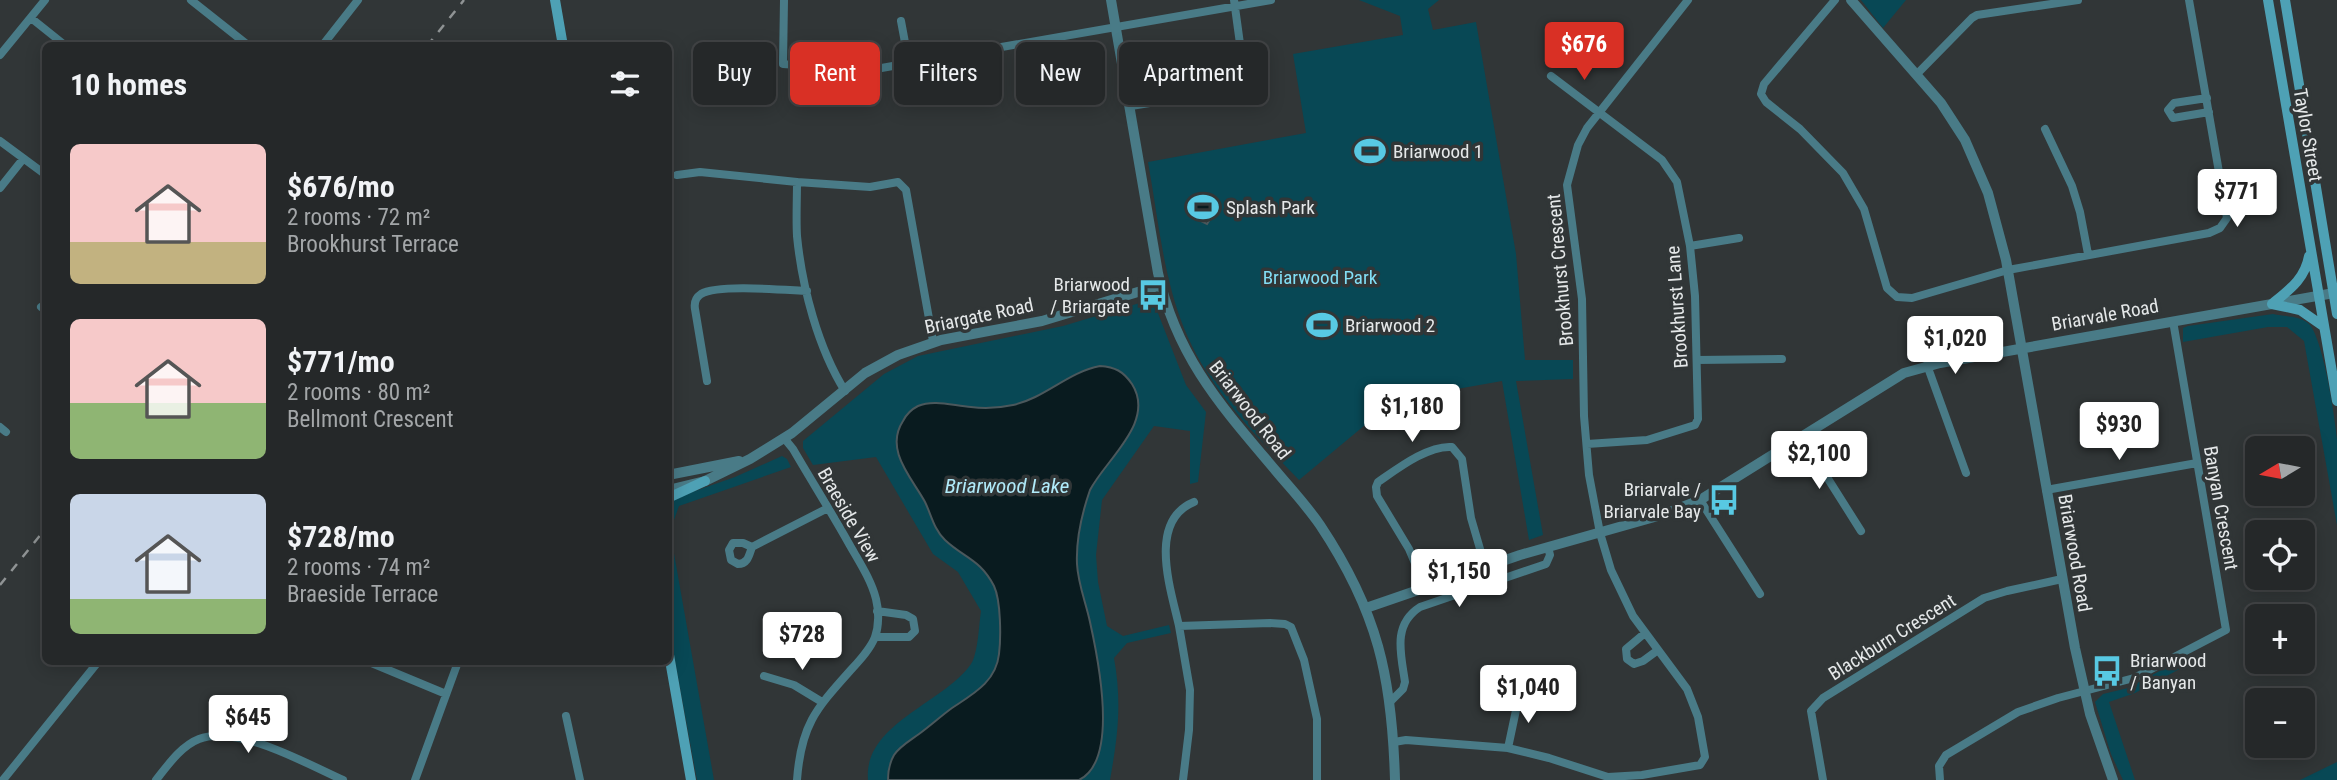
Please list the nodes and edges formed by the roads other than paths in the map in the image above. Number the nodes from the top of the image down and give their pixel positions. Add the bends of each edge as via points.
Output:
1 (45, 0) edge
2 (191, 0) edge
3 (358, 0) edge
4 (555, 0) edge
5 (784, 0) edge
6 (1111, 0) edge
7 (1271, 0) edge
8 (1688, 0) edge
9 (1835, 0) edge
10 (1851, 0) edge
11 (2078, 0) edge
12 (2189, 0) edge
13 (2267, 0) edge
14 (2285, 0) edge
15 (2038, 2) edge
16 (1234, 3) edge
17 (31, 18) junction
18 (901, 21) dead end
19 (1115, 26) junction
20 (61, 42) edge
21 (244, 42) edge
22 (325, 42) edge
23 (562, 42) edge
24 (905, 42) edge
25 (1002, 47) edge
26 (0, 55) edge
27 (894, 66) edge
28 (1917, 74) junction
29 (1551, 76) dead end
30 (2207, 98) junction
31 (1131, 106) junction
32 (1599, 112) junction
33 (2209, 112) junction
34 (2045, 130) dead end
35 (0, 141) edge
36 (23, 159) junction
37 (42, 172) edge
38 (677, 175) dead end
39 (797, 182) junction
40 (0, 188) edge
41 (1740, 238) dead end
42 (2326, 243) junction
43 (1690, 246) junction
44 (2310, 250) junction
45 (2088, 254) junction
46 (2337, 262) edge
47 (2008, 270) junction
48 (1161, 285) junction
49 (807, 291) junction
50 (2336, 293) edge
51 (2318, 295) junction
52 (2272, 304) junction
53 (2337, 314) edge
54 (2173, 321) junction
55 (2323, 326) junction
56 (933, 341) junction
57 (2023, 348) junction
58 (1782, 359) dead end
59 (1696, 360) junction
60 (1927, 365) junction
61 (707, 381) dead end
62 (845, 391) junction
63 (2337, 401) edge
64 (1801, 436) junction
65 (784, 438) junction
66 (1587, 444) junction
67 (750, 459) junction
68 (2197, 463) junction
69 (1966, 473) dead end
70 (672, 474) edge
71 (705, 481) junction
72 (672, 489) edge
73 (2046, 490) junction
74 (672, 496) edge
75 (1700, 500) junction
76 (1194, 502) dead end
77 (828, 508) junction
78 (1861, 531) dead end
79 (1600, 533) junction
80 (752, 547) dead end
81 (1548, 547) junction
82 (1485, 566) junction
83 (2062, 579) junction
84 (1425, 587) junction
85 (1760, 594) dead end
86 (1366, 608) junction
87 (877, 611) junction
88 (1179, 626) junction
89 (1645, 633) junction
90 (875, 637) junction
91 (1658, 650) junction
92 (96, 665) edge
93 (376, 665) edge
94 (457, 665) edge
95 (671, 665) edge
96 (764, 676) dead end
97 (2084, 691) junction
98 (446, 694) junction
99 (1519, 696) dead end
100 (1391, 701) junction
101 (822, 702) junction
102 (566, 716) dead end
103 (1394, 742) junction
104 (1508, 748) junction
105 (3, 780) edge
106 (156, 780) edge
107 (343, 780) edge
108 (415, 780) edge
109 (580, 780) edge
110 (691, 780) edge
111 (796, 780) edge
112 (1183, 780) edge
113 (1317, 780) edge
114 (1395, 780) edge
115 (1823, 780) edge
116 (1940, 780) edge
117 (2113, 780) edge

1 - 17 street
2 - 21 street
3 - 22 street
4 - 23 main road
5 - 27 street via 783,64
6 - 19 street, Briarwood Road
7 - 16 street
8 - 32 street, Brookhurst Crescent
9 - 47 street via 1764,84 1761,94 1766,102 1843,173 1864,209 1891,294 1912,298
10 - 28 street, Briarwood Road
11 - 15 street
12 - 30 street
13 - 44 main road, Taylor Street
14 - 42 main road, Taylor Street
15 - 28 street via 1972,18
16 - 19 street
16 - 31 street via 1244,73 1241,84 1230,90
17 - 20 street
17 - 26 street
18 - 24 street
19 - 25 street
19 - 31 street, Briarwood Road
28 - 47 street, Briarwood Road via 1965,140 1981,174
29 - 32 street, Brookhurst Lane
30 - 33 street
30 - 33 street via 2174,103 2168,110 2173,118
31 - 48 street, Briarwood Road
32 - 43 street, Brookhurst Lane via 1671,172
32 - 66 street, Brookhurst Crescent via 1578,145 1567,185 1582,299
33 - 45 street via 2227,218 2220,228
34 - 45 street via 2072,186
35 - 36 street
36 - 37 street
36 - 40 street
38 - 39 street via 700,172
39 - 49 street via 797,237
39 - 56 street via 870,187 898,182 906,190
41 - 43 street
42 - 46 main road
42 - 50 main road, Taylor Street
43 - 59 street, Brookhurst Lane
44 - 51 main road, Taylor Street
44 - 52 main road via 2300,278
45 - 47 street
47 - 57 street, Briarwood Road
48 - 56 street, Briargate Road via 1042,321
48 - 86 street, Briarwood Road via 1194,368 1319,523
49 - 61 street via 743,289 701,294 694,305
49 - 62 street via 831,369
50 - 51 street, Briarvale Road
50 - 53 main road, Taylor Street
51 - 52 street, Briarvale Road
51 - 55 main road, Taylor Street
52 - 54 street, Briarvale Road
52 - 55 main road via 2300,310
54 - 57 street, Briarvale Road
54 - 68 street, Banyan Crescent
55 - 63 main road, Taylor Street
56 - 62 street, Briargate Road via 878,364
57 - 60 street, Briarvale Road
57 - 73 street, Briarwood Road
58 - 59 street
59 - 66 street, Brookhurst Lane via 1695,425 1647,440
60 - 64 street, Briarvale Road via 1886,382
60 - 69 street
62 - 65 street, Briargate Road
64 - 75 street, Briarvale Road
64 - 78 street
65 - 67 street, Briargate Road
65 - 77 street, Braeside View
66 - 79 street, Brookhurst Crescent
67 - 70 street, Briargate Road
67 - 71 street, Briargate Road
68 - 73 street
68 - 97 street, Banyan Crescent via 2226,630 2134,678
71 - 72 street, Briargate Road
71 - 74 main road
73 - 83 street, Briarwood Road
75 - 79 street, Briarvale Road
75 - 85 street
76 - 88 street via 1175,516 1168,531 1165,559
77 - 80 street
77 - 87 street, Braeside View via 864,571
79 - 81 street, Briarvale Road
79 - 89 street, Brookhurst Crescent via 1620,591
81 - 82 street, Briarvale Road
81 - 100 street via 1546,564 1413,612 1399,640 1405,682
82 - 84 street, Briarvale Road
82 - 84 street via 1471,518 1462,459 1455,449 1444,447 1410,460 1376,487
83 - 97 street, Briarwood Road
83 - 115 street, Blackburn Crescent via 1984,598 1823,698 1811,711
84 - 86 street, Briarvale Road
86 - 100 street, Briarwood Road via 1380,646
87 - 90 street, Braeside View
87 - 90 street via 906,615 915,631 909,637
88 - 112 street via 1190,701
88 - 113 street via 1291,627 1304,660 1317,719
89 - 91 street, Brookhurst Crescent
89 - 91 street via 1626,649 1627,660 1634,664
90 - 101 street
91 - 104 street, Brookhurst Crescent via 1687,689 1698,717 1706,752 1700,765 1608,778
92 - 105 street
93 - 98 street
94 - 98 street
95 - 110 main road
96 - 101 street via 794,685
97 - 116 street via 2018,712 1954,750 1941,760
97 - 117 street, Briarwood Road
98 - 108 street
99 - 104 street
100 - 103 street, Briarwood Road
101 - 111 street via 803,741
102 - 109 street
103 - 104 street
103 - 114 street, Briarwood Road
106 - 107 street via 184,748 217,735 240,737

